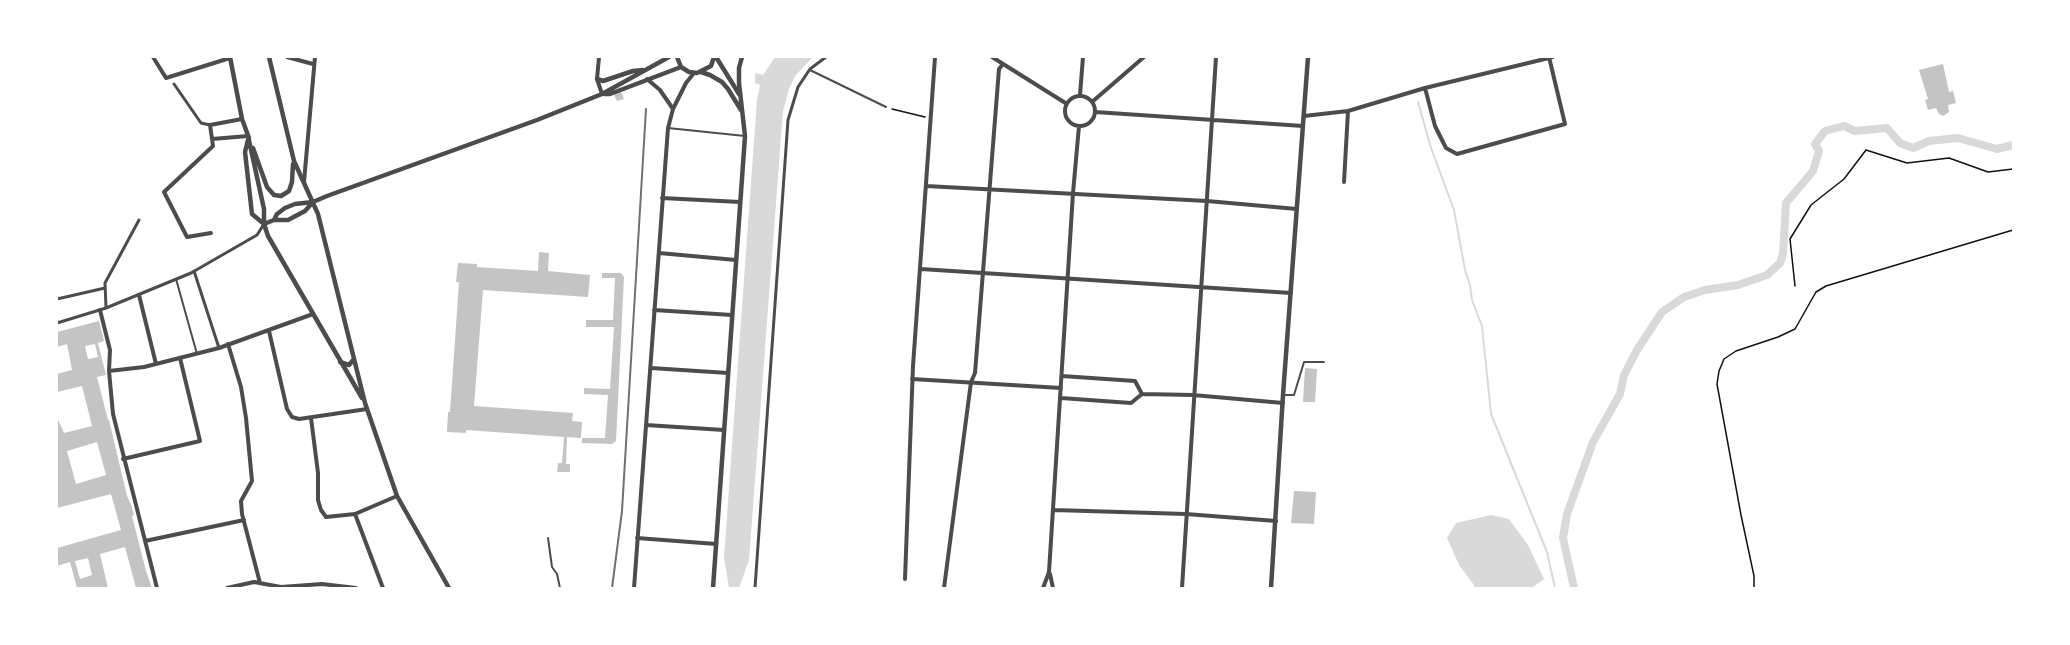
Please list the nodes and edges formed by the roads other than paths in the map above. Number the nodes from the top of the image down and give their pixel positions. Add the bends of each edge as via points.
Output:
1 (153, 57) edge
2 (230, 57) edge
3 (269, 57) edge
4 (287, 57) edge
5 (315, 57) edge
6 (599, 57) edge
7 (669, 57) edge
8 (677, 57) edge
9 (715, 57) edge
10 (742, 57) edge
11 (826, 57) edge
12 (935, 57) edge
13 (992, 57) edge
14 (1083, 57) edge
15 (1144, 57) edge
16 (1216, 57) edge
17 (1308, 57) edge
18 (1550, 57) edge
19 (313, 64) junction
20 (1003, 64) junction
21 (681, 68) junction
22 (810, 69) junction
23 (645, 70) junction
24 (701, 72) junction
25 (694, 73) junction
26 (597, 79) junction
27 (646, 79) junction
28 (174, 84) dead end
29 (1425, 88) junction
30 (602, 94) junction
31 (1080, 95) junction
32 (741, 96) junction
33 (1092, 102) junction
34 (1067, 104) junction
35 (886, 107) road end
36 (673, 109) junction
37 (1348, 111) junction
38 (1095, 112) junction
39 (1304, 116) junction
40 (744, 118) junction
41 (242, 119) junction
42 (1211, 121) junction
43 (210, 125) junction
44 (1079, 126) junction
45 (1303, 126) junction
46 (668, 128) junction
47 (248, 136) junction
48 (745, 136) junction
49 (212, 139) junction
50 (294, 161) junction
51 (1344, 182) dead end
52 (304, 184) junction
53 (926, 186) junction
54 (990, 188) junction
55 (1072, 194) junction
56 (662, 198) junction
57 (1207, 201) junction
58 (313, 202) junction
59 (740, 202) junction
60 (1297, 209) junction
61 (139, 220) dead end
62 (274, 220) junction
63 (264, 224) junction
64 (211, 233) dead end
65 (659, 253) junction
66 (736, 260) junction
67 (921, 269) junction
68 (194, 271) junction
69 (983, 273) junction
70 (176, 279) junction
71 (1068, 279) junction
72 (1200, 287) junction
73 (105, 288) junction
74 (1292, 293) junction
75 (139, 295) junction
76 (57, 299) edge
77 (106, 308) junction
78 (100, 310) junction
79 (654, 310) junction
80 (313, 315) junction
81 (732, 315) junction
82 (57, 323) edge
83 (269, 331) junction
84 (228, 344) junction
85 (219, 348) junction
86 (197, 354) junction
87 (180, 358) junction
88 (354, 359) junction
89 (339, 362) junction
90 (1324, 362) dead end
91 (156, 364) junction
92 (651, 368) junction
93 (109, 371) junction
94 (728, 373) junction
95 (1062, 376) junction
96 (912, 379) junction
97 (971, 382) junction
98 (1061, 388) junction
99 (1142, 394) junction
100 (1193, 395) junction
101 (1283, 395) junction
102 (1061, 398) junction
103 (1283, 403) junction
104 (366, 406) junction
105 (311, 418) junction
106 (646, 425) junction
107 (724, 430) junction
108 (123, 459) junction
109 (397, 495) junction
110 (1054, 510) junction
111 (355, 514) junction
112 (1186, 514) junction
113 (244, 520) junction
114 (1276, 521) junction
115 (548, 537) dead end
116 (638, 538) junction
117 (145, 541) junction
118 (716, 544) junction
119 (1049, 572) junction
120 (905, 579) dead end
121 (260, 583) junction
122 (157, 588) edge
123 (227, 588) edge
124 (356, 588) edge
125 (383, 588) edge
126 (449, 588) edge
127 (560, 588) edge
128 (634, 588) edge
129 (713, 588) edge
130 (755, 588) edge
131 (944, 588) edge
132 (1043, 588) edge
133 (1053, 588) edge
134 (1182, 588) edge
135 (1271, 588) edge

1 - 2 street via 166,78
2 - 41 street
3 - 50 street
4 - 19 street
5 - 19 street
6 - 26 street
7 - 23 street
8 - 21 street
9 - 24 street via 711,66
9 - 32 street
10 - 32 street
11 - 22 street
12 - 53 street
13 - 20 street
14 - 31 street
15 - 33 street
16 - 42 street
17 - 39 street
18 - 29 street
18 - 29 street via 1565,124 1457,154 1446,148 1435,126
19 - 52 street
20 - 34 street
20 - 54 street via 999,69
21 - 25 street
21 - 27 street
22 - 35 lane
22 - 130 street via 798,87 788,120
23 - 26 street via 603,81
23 - 30 street
24 - 25 street
24 - 40 street via 722,82
25 - 36 street
26 - 30 street
27 - 30 street
27 - 36 street via 660,90
28 - 43 street via 201,123
29 - 37 street
30 - 58 street
31 - 33 street
31 - 34 street
32 - 40 street
33 - 38 street
34 - 44 street via 1066,116
36 - 46 street
37 - 39 street
37 - 51 street
38 - 42 street
38 - 44 street via 1089,123
39 - 45 street
40 - 48 street
41 - 43 street
41 - 47 street
42 - 45 street
42 - 57 street
43 - 49 street
44 - 55 street
45 - 60 street
46 - 48 lane
46 - 56 street
47 - 49 street
47 - 50 street via 267,187 274,195 282,195 290,188
47 - 63 street
47 - 63 street via 245,152 252,214
48 - 59 street
49 - 64 street via 213,146 164,192 187,237
50 - 52 street
52 - 58 street
53 - 54 street
53 - 67 street
54 - 55 street
54 - 69 street
55 - 57 street
55 - 71 street
56 - 59 street
56 - 65 street
57 - 60 street
57 - 72 street
58 - 62 street via 296,204
58 - 62 street via 288,220
58 - 88 street
59 - 66 street
60 - 74 street
61 - 73 street
62 - 63 street
63 - 68 street via 257,235
63 - 80 street
65 - 66 street
65 - 79 street
66 - 81 street
67 - 69 street
67 - 96 street
68 - 70 street
68 - 85 street
69 - 71 street
69 - 97 street
70 - 75 street
70 - 86 lane
71 - 72 street
71 - 95 street
72 - 74 street
72 - 100 street
73 - 76 street
73 - 77 street
74 - 101 street
75 - 77 street
75 - 91 street
77 - 78 street
78 - 82 street
78 - 93 street via 110,350
79 - 81 street
79 - 92 street
80 - 83 street
80 - 89 street
81 - 94 street
83 - 84 street
83 - 105 street via 287,410 295,419
84 - 85 street
84 - 113 street via 241,387 252,482 241,501
85 - 86 street
86 - 87 street
87 - 91 street
87 - 108 street via 200,441
88 - 89 street via 349,365
88 - 104 street
89 - 104 street
90 - 101 lane via 1304,362 1294,395
91 - 93 street
92 - 94 street
92 - 106 street
93 - 108 street
94 - 107 street
95 - 98 street
95 - 99 street via 1135,381
96 - 97 street
96 - 120 street
97 - 98 street
97 - 131 street
98 - 102 street
99 - 100 street
99 - 102 street via 1131,403
100 - 103 street
100 - 112 street
101 - 103 street
102 - 110 street
103 - 114 street
104 - 105 street
104 - 109 street
105 - 111 street via 321,510 326,517
106 - 107 street
106 - 116 street
107 - 118 street
108 - 117 street
109 - 111 street
109 - 126 street
110 - 112 street
110 - 119 street
111 - 125 street
112 - 114 street
112 - 134 street
113 - 117 street
113 - 121 street
114 - 135 street
115 - 127 lane
116 - 118 street
116 - 128 street
117 - 122 street
118 - 129 street
119 - 132 street
119 - 133 street
121 - 123 street
121 - 124 street

